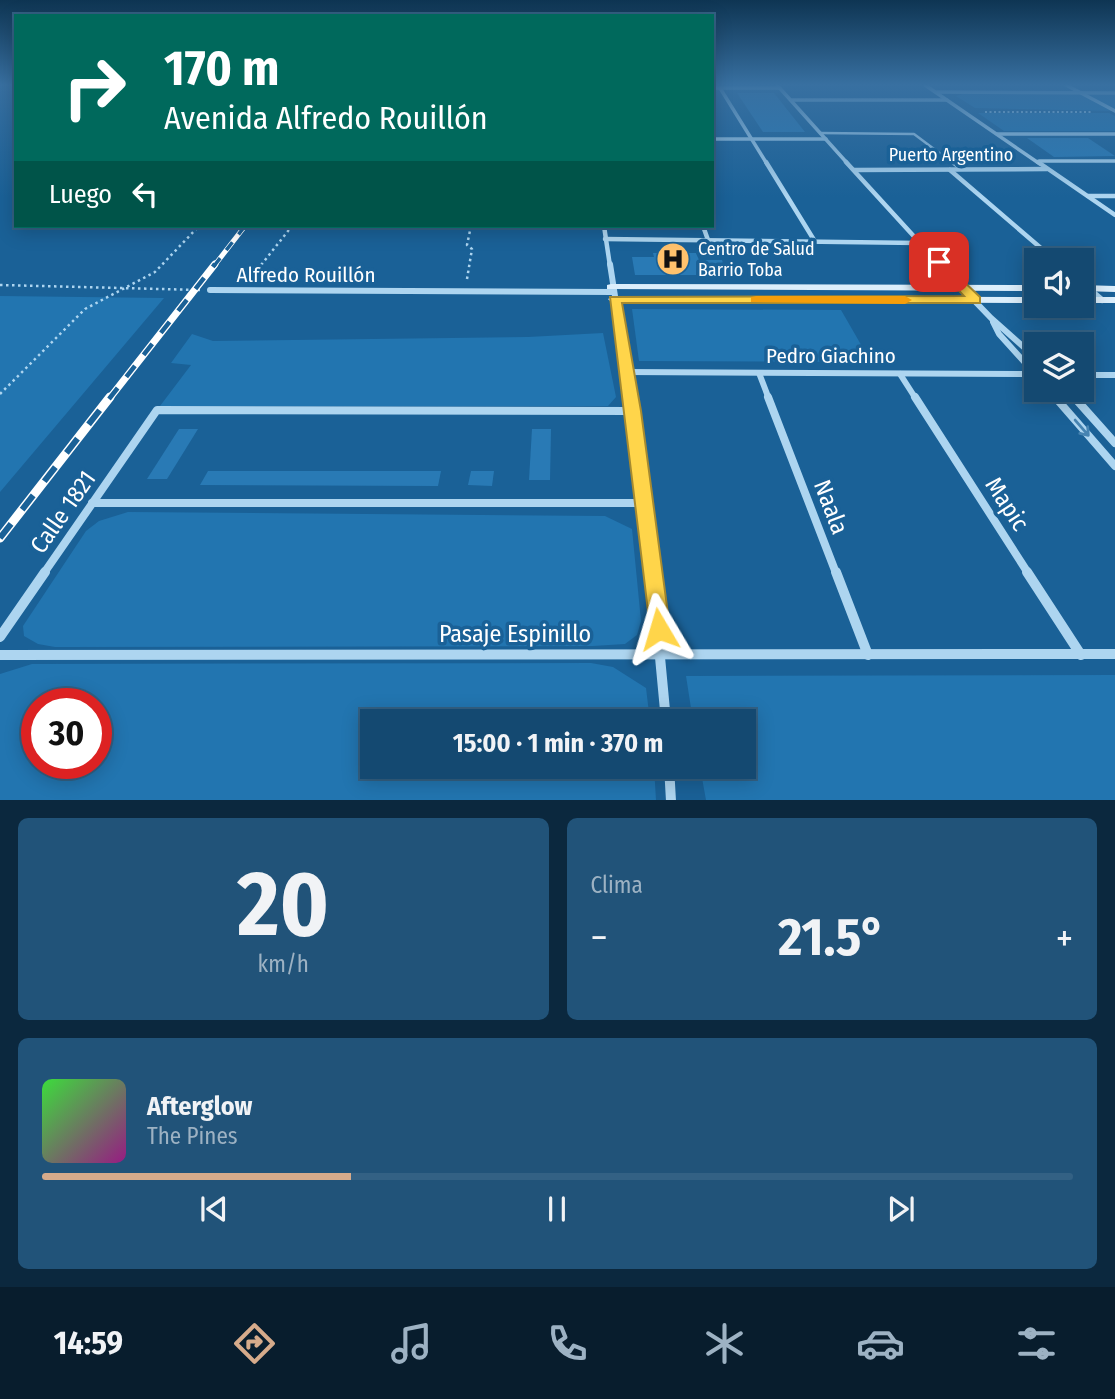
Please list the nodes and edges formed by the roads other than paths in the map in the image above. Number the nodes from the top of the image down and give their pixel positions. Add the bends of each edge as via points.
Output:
1 (742, 122) edge
2 (811, 122) edge
3 (980, 122) edge
4 (820, 133) junction
5 (997, 134) junction
6 (1115, 134) edge
7 (714, 139) edge
8 (752, 139) junction
9 (826, 139) junction
10 (1037, 161) junction
11 (1115, 161) edge
12 (949, 169) junction
13 (961, 169) junction
14 (1048, 169) junction
15 (854, 170) junction
16 (1115, 195) edge
17 (1087, 196) junction
18 (1115, 215) edge
19 (604, 228) edge
20 (704, 228) edge
21 (605, 239) junction
22 (708, 240) junction
23 (814, 240) junction
24 (919, 243) junction
25 (1041, 248) edge
26 (965, 288) junction
27 (1024, 288) edge
28 (1094, 288) edge
29 (1115, 289) edge
30 (209, 290) road end
31 (613, 293) junction
32 (975, 300) junction
33 (1024, 300) edge
34 (991, 318) junction
35 (1024, 347) edge
36 (1024, 362) edge
37 (625, 372) junction
38 (759, 373) junction
39 (900, 374) junction
40 (1024, 375) edge
41 (1094, 375) edge
42 (1115, 375) edge
43 (1059, 402) edge
44 (1078, 402) edge
45 (633, 411) junction
46 (1115, 443) edge
47 (1115, 466) edge
48 (92, 503) junction
49 (644, 503) junction
50 (0, 637) edge
51 (1115, 654) edge
52 (0, 655) edge
53 (662, 655) junction
54 (868, 655) junction
55 (1081, 656) junction
56 (665, 709) edge
57 (670, 779) edge
58 (671, 800) edge

1 - 8 street
2 - 4 street
3 - 5 street
4 - 9 street
4 - 13 lane via 914,134
5 - 6 street
5 - 10 street
7 - 8 street
8 - 9 street
8 - 23 street
9 - 15 street
10 - 11 street
10 - 14 street
12 - 13 street, Puerto Argentino
12 - 15 street, Puerto Argentino
12 - 25 street
13 - 14 street, Puerto Argentino
14 - 17 street
15 - 24 street
16 - 17 street
17 - 18 street
19 - 21 street
20 - 22 street
21 - 22 street
21 - 31 street
22 - 23 street
23 - 24 street
24 - 26 street
26 - 27 street
26 - 31 street
26 - 32 street
28 - 29 street
30 - 31 street, Alfredo Rouillón
31 - 32 street
31 - 37 street
32 - 33 street
32 - 34 street
34 - 35 street
34 - 36 street
37 - 38 street, Pedro Giachino
37 - 45 street
38 - 39 street, Pedro Giachino
38 - 54 street, Naala
39 - 40 street, Pedro Giachino
39 - 55 street, Mapic
41 - 42 street
43 -> 47 street
44 - 46 street
45 - 48 street, Calle 1821 via 157,410
45 - 49 street
48 - 49 street
48 - 50 street, Calle 1821
49 - 53 street
51 - 55 street, Pasaje Espinillo
52 - 53 street, Pasaje Espinillo
53 - 54 street, Pasaje Espinillo
53 - 56 street
54 - 55 street, Pasaje Espinillo
57 - 58 street

